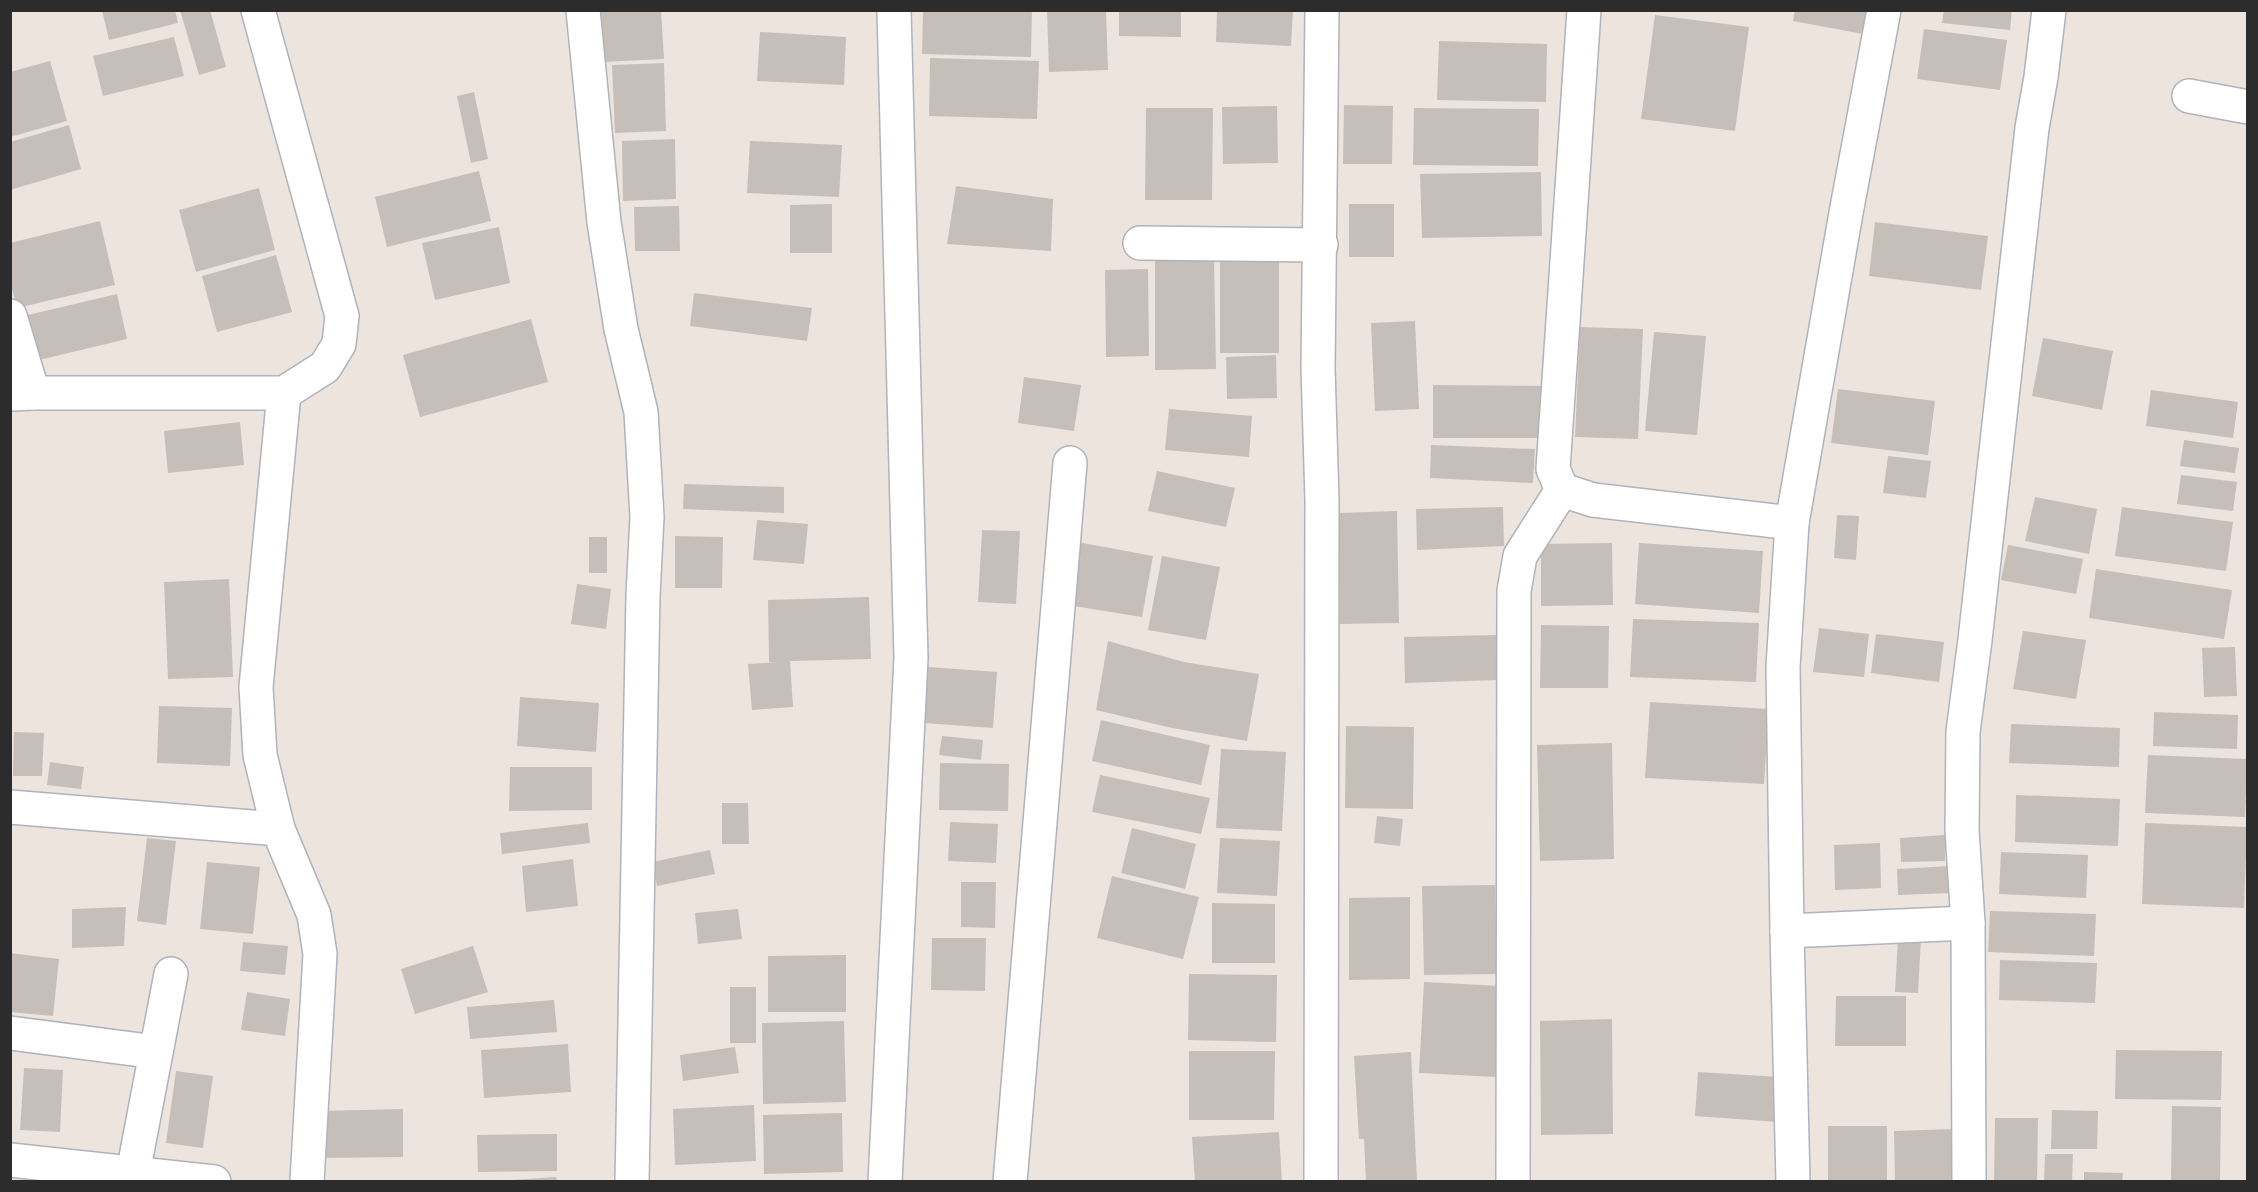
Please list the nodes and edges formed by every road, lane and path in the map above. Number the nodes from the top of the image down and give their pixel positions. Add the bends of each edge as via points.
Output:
1 (258, 10) edge
2 (583, 10) edge
3 (894, 10) edge
4 (1322, 10) edge
5 (1584, 10) edge
6 (1884, 10) edge
7 (2049, 10) edge
8 (2189, 96) dead end
9 (2247, 107) edge
10 (1140, 243) dead end
11 (1321, 246) junction
12 (10, 316) edge
13 (284, 393) junction
14 (22, 394) edge
15 (1070, 463) dead end
16 (1562, 490) junction
17 (1792, 523) junction
18 (10, 807) edge
19 (279, 829) junction
20 (1968, 923) junction
21 (1787, 931) junction
22 (171, 974) dead end
23 (10, 1033) edge
24 (156, 1052) junction
25 (10, 1160) edge
26 (134, 1173) junction
27 (214, 1182) edge
28 (307, 1182) edge
29 (632, 1182) edge
30 (885, 1182) edge
31 (1010, 1182) edge
32 (1321, 1182) edge
33 (1513, 1182) edge
34 (1793, 1182) edge
35 (1969, 1182) edge

1 - 13 street via 342,316 339,344 325,367
2 - 29 street via 604,222 621,329 641,412 647,517
3 - 30 street via 910,658
4 - 11 street
5 - 16 street via 1553,444 1553,469
6 - 17 street
7 - 20 street via 1963,732 1962,830
8 - 9 street
10 - 11 street
11 - 32 street
12 - 14 street
13 - 14 street
13 - 19 street via 256,687 260,755
15 - 31 street
16 - 17 street via 1593,500
16 - 33 street via 1520,556 1514,591
17 - 21 street via 1783,667
18 - 19 street
19 - 28 street via 314,915 320,954
20 - 21 street
20 - 35 street
21 - 34 street
22 - 24 street
23 - 24 street
24 - 26 street
25 - 26 street
26 - 27 street

